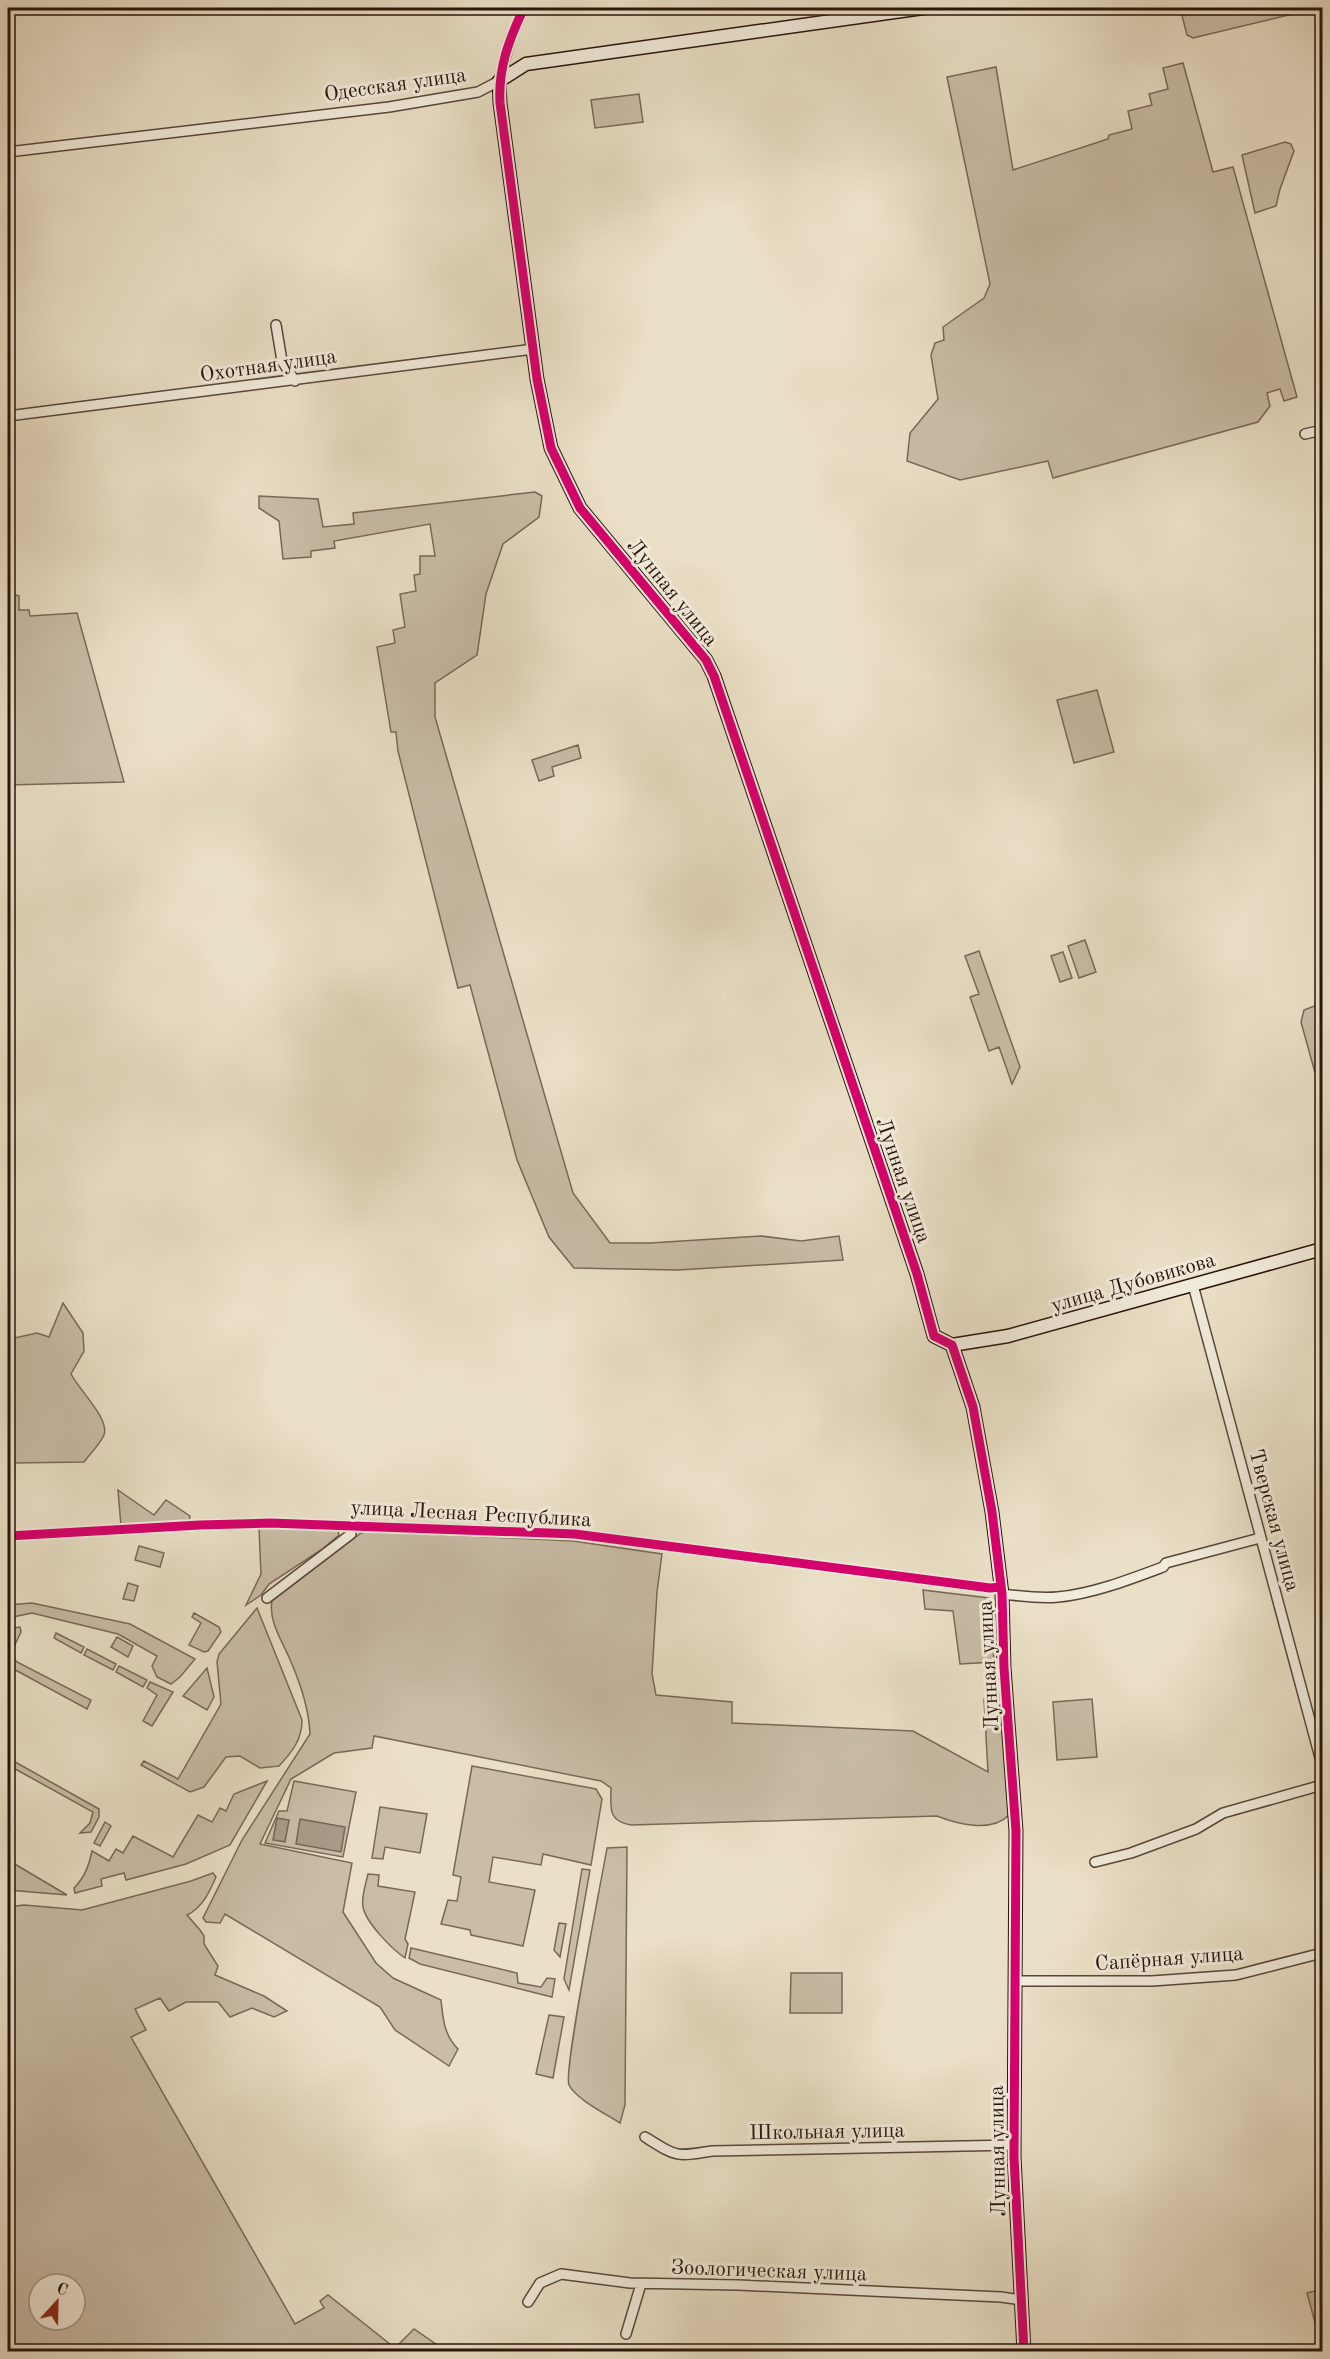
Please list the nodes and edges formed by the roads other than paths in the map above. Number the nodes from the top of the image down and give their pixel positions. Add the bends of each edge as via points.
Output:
1 (524, 8) edge
2 (923, 8) edge
3 (499, 81) junction
4 (8, 152) edge
5 (276, 325) dead end
6 (534, 349) junction
7 (294, 381) junction
8 (8, 416) edge
9 (1323, 430) edge
10 (1305, 434) dead end
11 (1323, 1249) edge
12 (1193, 1285) junction
13 (952, 1345) junction
14 (352, 1525) junction
15 (8, 1536) edge
16 (1260, 1538) junction
17 (1001, 1591) junction
18 (267, 1598) dead end
19 (1323, 1765) edge
20 (1323, 1785) edge
21 (1095, 1862) dead end
22 (1323, 1953) edge
23 (1015, 1981) junction
24 (645, 2137) dead end
25 (1015, 2145) junction
26 (641, 2284) junction
27 (1021, 2300) junction
28 (528, 2302) dead end
29 (626, 2334) dead end
30 (1024, 2352) edge

1 - 3 street
2 - 3 street, Одесская улица via 543,61 526,64
3 - 4 street, Одесская улица via 478,92 389,107
3 - 6 street, Лунная улица
5 - 7 street via 282,361
6 - 7 street, Охотная улица
6 - 13 street, Лунная улица via 551,448 580,508 699,651 714,676 917,1274 934,1336
7 - 8 street, Охотная улица
9 - 10 street
11 - 12 street, улица Дубовикова
12 - 13 street, улица Дубовикова via 1008,1336
12 - 16 street, Тверская улица
13 - 17 street, Лунная улица via 973,1407
14 - 15 street, улица Лесная Республика via 200,1525
14 - 17 street, улица Лесная Республика via 575,1534
14 - 18 street via 351,1534
16 - 17 street, улица Лесная Республика via 1166,1563 1130,1579 1060,1598 1026,1598
16 - 19 street, Тверская улица
17 - 23 street, Лунная улица via 1016,1831
20 - 21 street via 1223,1813 1196,1829
22 - 23 street, Сапёрная улица via 1236,1975 1152,1981
23 - 25 street, Лунная улица
24 - 25 street, Школьная улица via 673,2154 684,2155 712,2151
25 - 27 street, Лунная улица
26 - 27 street, Зоологическая улица via 1000,2296
26 - 28 street, Зоологическая улица via 561,2274 540,2283
26 - 29 street
27 - 30 street, Лунная улица

